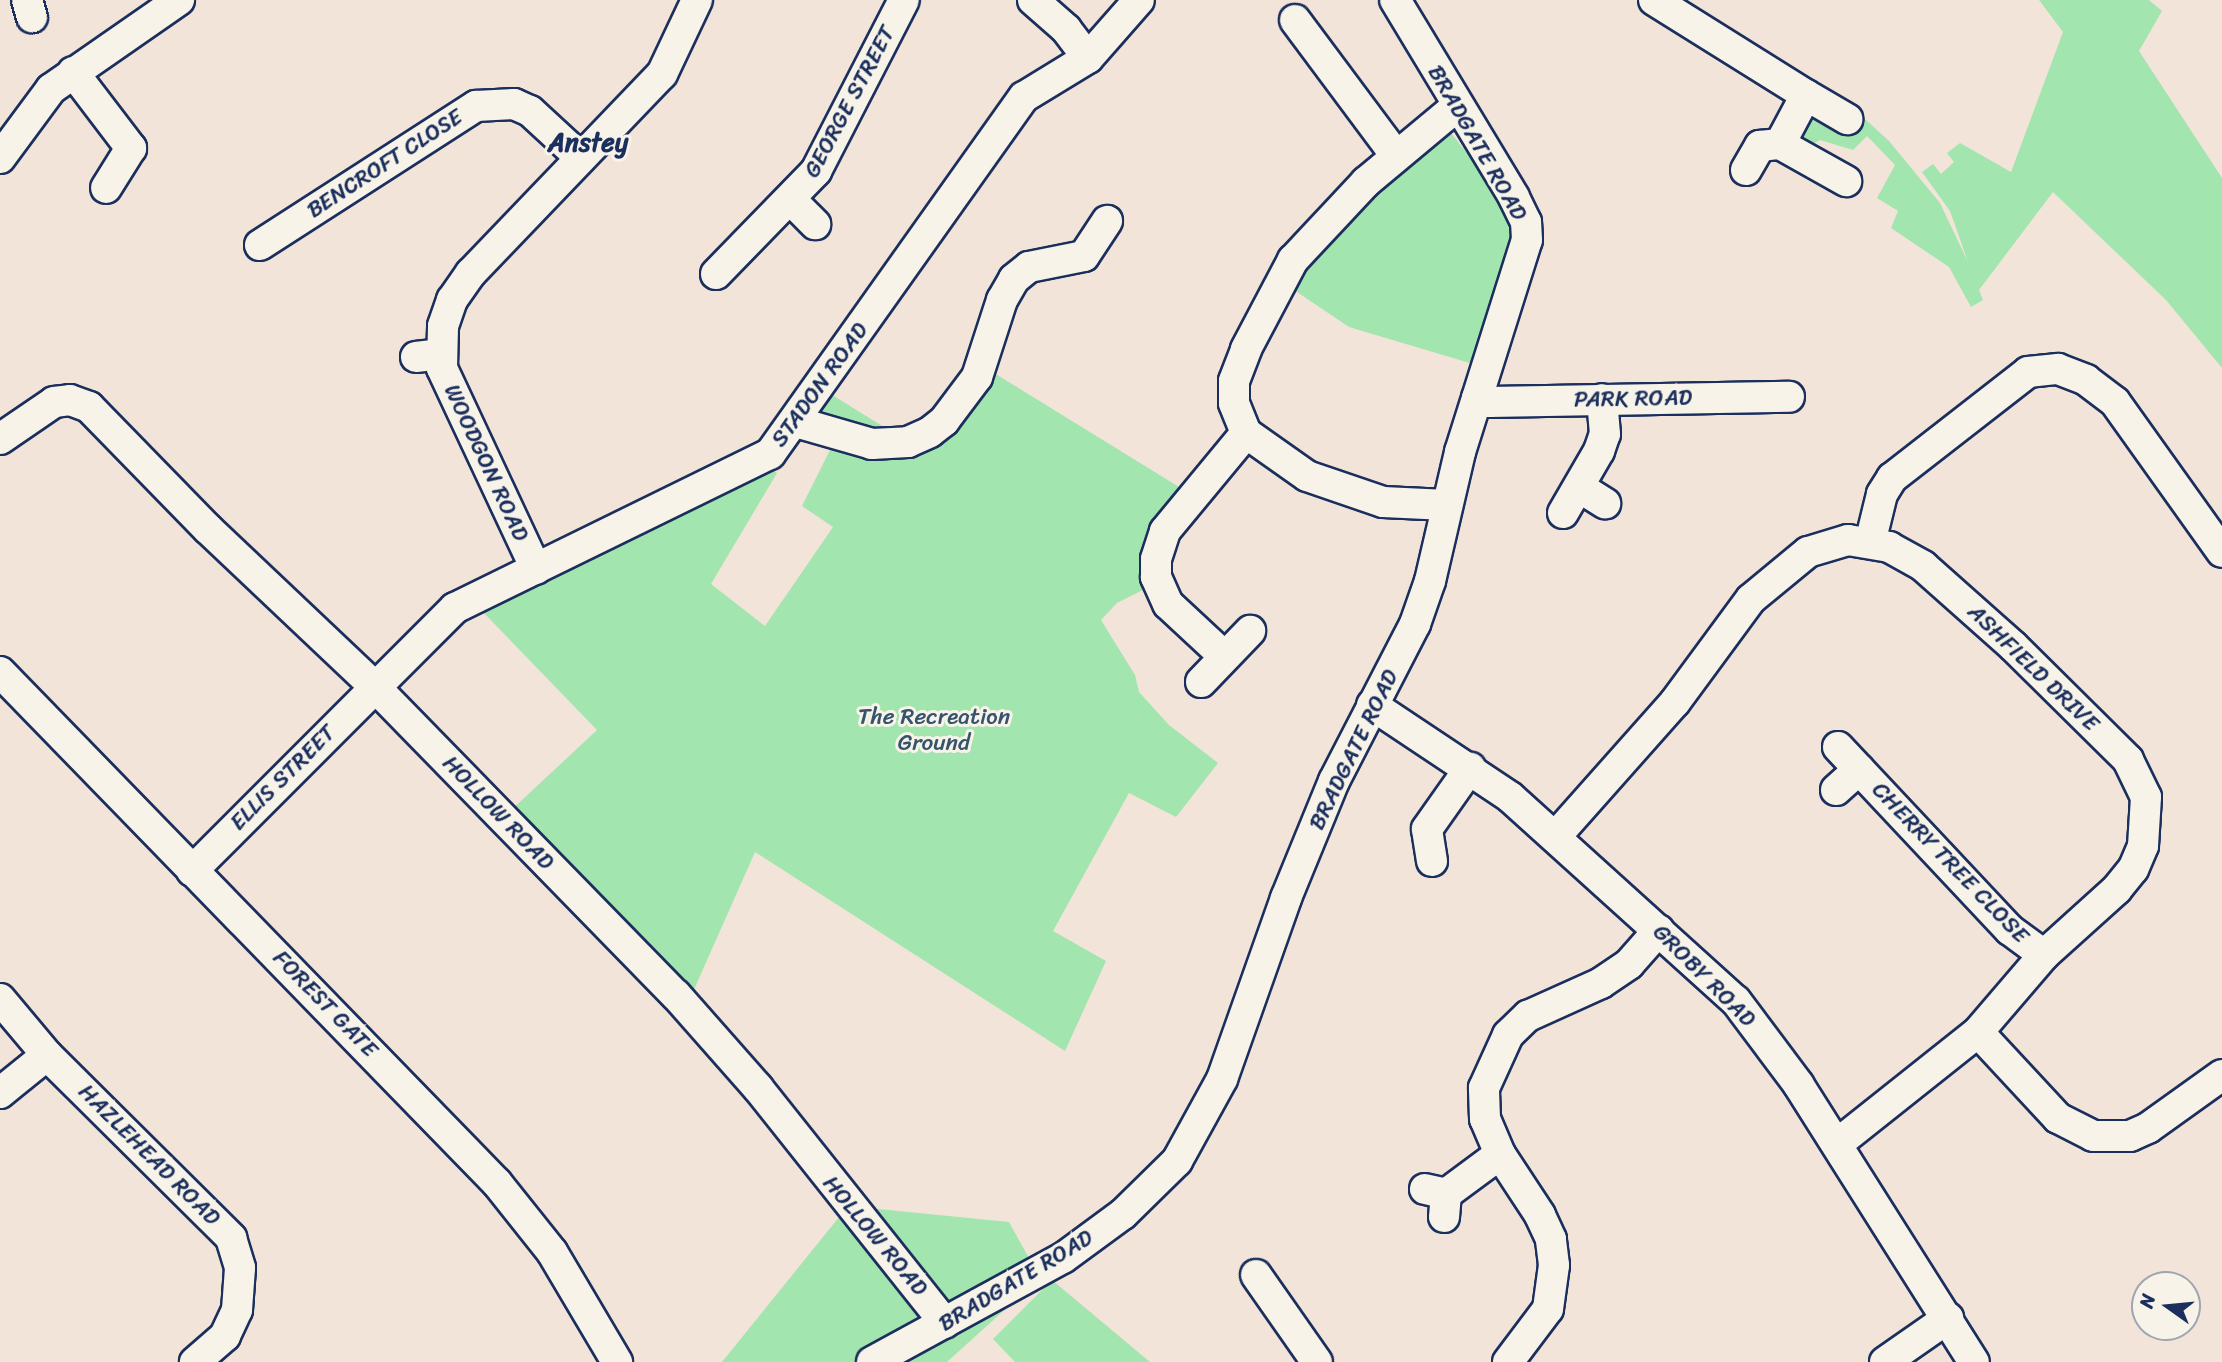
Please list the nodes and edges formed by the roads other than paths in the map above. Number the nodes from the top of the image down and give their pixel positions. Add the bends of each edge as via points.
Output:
1 (179, 0) edge
2 (697, 0) edge
3 (904, 0) edge
4 (1032, 0) edge
5 (1139, 0) edge
6 (1395, 0) edge
7 (1654, 0) edge
8 (1295, 20) dead end
9 (1088, 58) junction
10 (73, 72) junction
11 (1806, 95) junction
12 (1456, 107) junction
13 (1847, 119) dead end
14 (1780, 145) junction
15 (1395, 154) junction
16 (0, 158) edge
17 (581, 158) junction
18 (1746, 170) dead end
19 (1846, 181) dead end
20 (106, 188) dead end
21 (792, 201) junction
22 (1107, 220) dead end
23 (815, 223) dead end
24 (254, 250) dead end
25 (716, 274) dead end
26 (1789, 397) dead end
27 (1477, 398) junction
28 (1602, 399) junction
29 (796, 422) junction
30 (1246, 433) junction
31 (0, 439) edge
32 (1578, 487) junction
33 (1605, 503) dead end
34 (1447, 505) junction
35 (1563, 513) dead end
36 (1870, 543) junction
37 (2222, 552) edge
38 (536, 569) junction
39 (1250, 631) dead end
40 (1224, 656) junction
41 (0, 672) edge
42 (1201, 682) dead end
43 (375, 687) junction
44 (1372, 705) junction
45 (1838, 747) dead end
46 (1470, 768) junction
47 (1859, 769) junction
48 (1836, 790) dead end
49 (1556, 836) junction
50 (1432, 861) dead end
51 (192, 870) junction
52 (1659, 930) junction
53 (2044, 955) junction
54 (0, 999) edge
55 (1978, 1032) junction
56 (47, 1055) junction
57 (2222, 1075) edge
58 (0, 1093) edge
59 (1837, 1144) junction
60 (1500, 1154) junction
61 (1438, 1200) dead end
62 (1260, 1295) dead end
63 (1948, 1318) junction
64 (946, 1323) junction
65 (195, 1362) edge
66 (617, 1362) edge
67 (872, 1362) edge
68 (1317, 1362) edge
69 (1508, 1362) edge
70 (1885, 1362) edge
71 (1974, 1362) edge

1 - 10 street
2 - 17 street, WOODGON ROAD via 662,74
3 - 21 street, GEORGE STREET via 816,171
4 - 9 street via 1066,29
5 - 9 street, STADON ROAD
6 - 12 street, BRADGATE ROAD
7 - 11 street
8 - 15 street
9 - 29 street, STADON ROAD via 1024,97
10 - 16 street via 33,109
10 - 20 street via 131,148
11 - 13 street
11 - 14 street
12 - 15 street
12 - 27 street, BRADGATE ROAD via 1514,197 1527,231 1522,267
14 - 18 street via 1760,146
14 - 19 street
15 - 30 street via 1293,260 1256,328 1234,381 1237,417
17 - 24 street, BENCROFT CLOSE via 530,111 514,104 476,106
17 - 38 street, WOODGON ROAD via 471,273 452,300 428,356
21 - 23 street, GEORGE STREET
21 - 25 street, GEORGE STREET
22 - 29 street via 1084,257 1029,267 1014,279 1002,300 977,377 930,432 908,442 872,444
26 - 28 street, PARK ROAD
27 - 28 street, PARK ROAD
27 - 34 street, BRADGATE ROAD
28 - 32 street via 1605,434
29 - 38 street, STADON ROAD via 770,454
30 - 34 street via 1307,476 1336,489 1382,502
30 - 40 street via 1165,531 1156,559 1156,577 1168,604
31 - 43 street, HOLLOW ROAD via 54,402 70,400 89,408 208,529
32 - 33 street
32 - 35 street
34 - 44 street, BRADGATE ROAD via 1415,624
36 - 37 street via 1882,494 1892,478 2028,372 2058,369 2086,380 2115,402
36 - 49 street, ASHFIELD DRIVE via 1849,540 1808,552 1751,599 1675,702
36 - 53 street, ASHFIELD DRIVE via 1904,554 1953,592 2119,750 2138,776 2147,821 2133,869
38 - 43 street, STADON ROAD via 454,608
39 - 40 street
40 - 42 street
41 - 51 street, FOREST GATE
43 - 51 street, ELLIS STREET
43 - 64 street, HOLLOW ROAD via 676,995 758,1088
44 - 46 street, GROBY ROAD
44 - 64 street, BRADGATE ROAD via 1334,781 1286,898 1222,1079 1177,1161 1123,1214 1063,1258
45 - 47 street, CHERRY TREE CLOSE
46 - 49 street, GROBY ROAD
46 - 50 street via 1427,829
47 - 48 street, CHERRY TREE CLOSE
47 - 53 street, CHERRY TREE CLOSE via 2010,930
49 - 52 street, GROBY ROAD
51 - 66 street, FOREST GATE via 497,1183 552,1252
52 - 59 street, GROBY ROAD via 1736,1002
52 - 60 street via 1611,977 1528,1016 1508,1035 1484,1088 1485,1119
53 - 55 street, ASHFIELD DRIVE
54 - 56 street, HAZLEHEAD ROAD
55 - 57 street via 2058,1118 2093,1136 2130,1136 2148,1128
55 - 59 street, ASHFIELD DRIVE
56 - 58 street
56 - 65 street, HAZLEHEAD ROAD via 231,1238 240,1268 237,1310 225,1336
59 - 63 street, GROBY ROAD
60 - 61 street
60 - 69 street via 1540,1215 1551,1239 1554,1265 1548,1309
62 - 68 street
63 - 70 street
63 - 71 street, GROBY ROAD
64 - 67 street, BRADGATE ROAD

